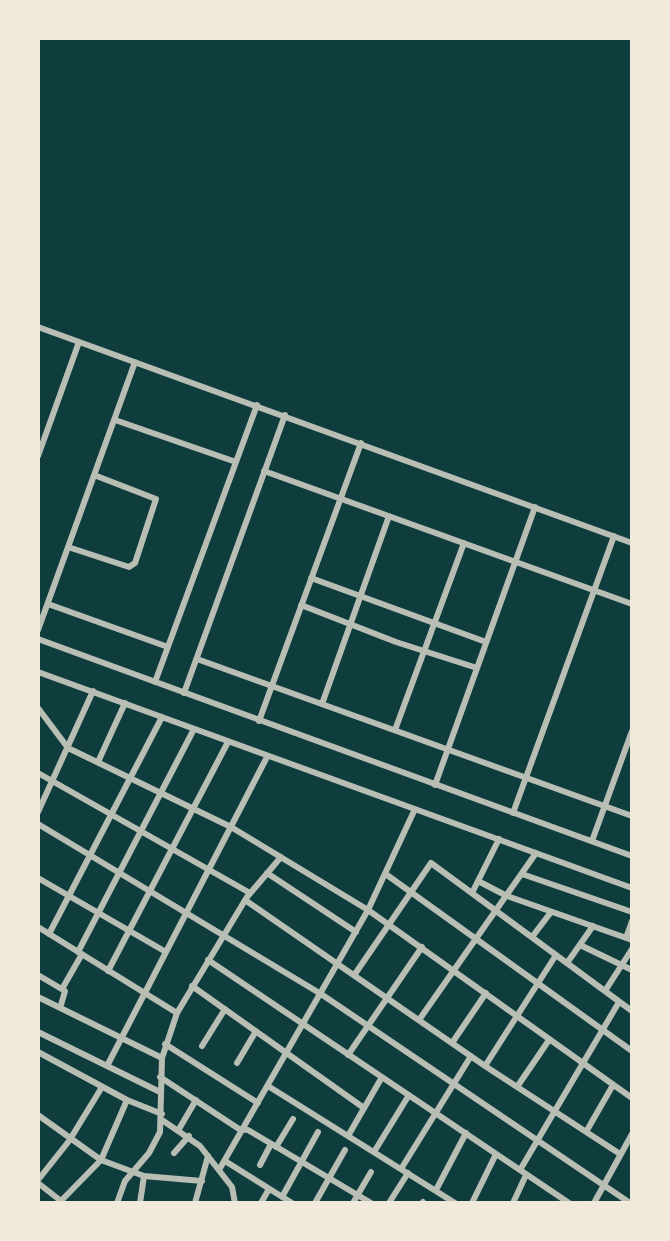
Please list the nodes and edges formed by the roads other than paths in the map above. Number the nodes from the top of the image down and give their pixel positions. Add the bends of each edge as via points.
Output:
1 (38, 327) edge
2 (79, 342) junction
3 (135, 362) junction
4 (257, 405) junction
5 (285, 415) junction
6 (115, 420) junction
7 (361, 443) junction
8 (38, 456) edge
9 (236, 462) junction
10 (264, 471) junction
11 (94, 475) junction
12 (340, 499) junction
13 (535, 507) junction
14 (389, 516) junction
15 (614, 536) junction
16 (464, 543) junction
17 (632, 543) edge
18 (68, 547) junction
19 (515, 562) junction
20 (311, 578) junction
21 (594, 591) junction
22 (361, 595) junction
23 (48, 604) junction
24 (632, 604) edge
25 (301, 605) junction
26 (351, 623) junction
27 (434, 624) junction
28 (38, 630) edge
29 (38, 639) edge
30 (486, 642) junction
31 (168, 647) junction
32 (424, 651) junction
33 (197, 659) junction
34 (477, 668) junction
35 (38, 672) edge
36 (155, 682) junction
37 (272, 686) junction
38 (93, 691) junction
39 (184, 693) junction
40 (125, 703) junction
41 (322, 704) junction
42 (38, 708) edge
43 (162, 717) junction
44 (259, 721) junction
45 (194, 729) junction
46 (395, 730) junction
47 (632, 731) edge
48 (228, 742) junction
49 (68, 748) junction
50 (447, 749) junction
51 (267, 757) junction
52 (98, 762) junction
53 (38, 773) edge
54 (131, 777) junction
55 (526, 777) junction
56 (53, 782) junction
57 (435, 785) junction
58 (162, 792) junction
59 (605, 806) junction
60 (193, 807) junction
61 (415, 809) junction
62 (38, 812) edge
63 (513, 813) junction
64 (111, 815) junction
65 (632, 816) edge
66 (38, 824) edge
67 (231, 827) junction
68 (141, 831) junction
69 (499, 839) junction
70 (592, 841) junction
71 (172, 848) junction
72 (536, 853) junction
73 (91, 854) junction
74 (632, 856) edge
75 (281, 857) junction
76 (209, 869) junction
77 (120, 872) junction
78 (267, 873) junction
79 (522, 874) junction
80 (387, 875) junction
81 (38, 878) edge
82 (478, 881) junction
83 (632, 888) edge
84 (150, 890) junction
85 (410, 893) junction
86 (472, 893) junction
87 (69, 896) junction
88 (247, 896) junction
89 (507, 896) junction
90 (368, 910) junction
91 (496, 911) junction
92 (187, 912) junction
93 (551, 912) junction
94 (632, 912) edge
95 (99, 913) junction
96 (632, 921) edge
97 (389, 924) junction
98 (593, 926) junction
99 (38, 927) edge
100 (129, 931) junction
101 (356, 932) junction
102 (225, 933) junction
103 (49, 934) junction
104 (532, 937) junction
105 (629, 939) edge
106 (475, 941) junction
107 (580, 945) junction
108 (422, 947) junction
109 (632, 949) edge
110 (166, 952) junction
111 (80, 953) junction
112 (556, 955) junction
113 (208, 960) junction
114 (339, 963) junction
115 (567, 963) junction
116 (622, 964) junction
117 (454, 970) junction
118 (632, 970) edge
119 (108, 971) junction
120 (355, 974) junction
121 (38, 975) edge
122 (536, 984) junction
123 (192, 986) junction
124 (62, 989) junction
125 (605, 991) junction
126 (145, 993) junction
127 (486, 993) junction
128 (321, 994) junction
129 (39, 996) edge
130 (387, 997) junction
131 (619, 1002) junction
132 (61, 1005) junction
133 (225, 1009) junction
134 (632, 1011) edge
135 (177, 1013) junction
136 (516, 1015) junction
137 (419, 1020) junction
138 (304, 1024) junction
139 (367, 1027) junction
140 (602, 1030) junction
141 (256, 1031) junction
142 (38, 1032) edge
143 (122, 1037) junction
144 (549, 1040) junction
145 (452, 1043) junction
146 (165, 1044) junction
147 (202, 1046) dead end
148 (632, 1051) edge
149 (38, 1052) edge
150 (287, 1053) junction
151 (348, 1055) junction
152 (471, 1056) junction
153 (162, 1058) junction
154 (237, 1063) dead end
155 (582, 1063) junction
156 (107, 1066) junction
157 (485, 1066) junction
158 (160, 1077) junction
159 (382, 1077) junction
160 (453, 1084) junction
161 (613, 1085) junction
162 (268, 1086) junction
163 (102, 1087) junction
164 (517, 1087) junction
165 (160, 1092) junction
166 (409, 1095) junction
167 (632, 1098) edge
168 (127, 1100) junction
169 (196, 1100) junction
170 (258, 1103) junction
171 (364, 1108) junction
172 (553, 1110) junction
173 (436, 1113) junction
174 (38, 1115) edge
175 (162, 1117) junction
176 (293, 1119) dead end
177 (179, 1129) junction
178 (243, 1130) junction
179 (318, 1132) dead end
180 (586, 1132) junction
181 (466, 1133) junction
182 (632, 1134) edge
183 (189, 1136) junction
184 (348, 1136) junction
185 (536, 1140) junction
186 (69, 1141) junction
187 (274, 1145) junction
188 (629, 1145) edge
189 (345, 1150) dead end
190 (374, 1152) junction
191 (174, 1153) dead end
192 (496, 1154) junction
193 (620, 1154) junction
194 (208, 1156) junction
195 (101, 1160) junction
196 (225, 1161) junction
197 (302, 1162) junction
198 (260, 1165) dead end
199 (219, 1170) junction
200 (404, 1171) junction
201 (132, 1172) junction
202 (371, 1172) dead end
203 (523, 1172) junction
204 (144, 1176) junction
205 (329, 1177) junction
206 (38, 1181) edge
207 (202, 1181) junction
208 (603, 1185) junction
209 (269, 1189) junction
210 (436, 1190) junction
211 (358, 1195) junction
212 (557, 1195) junction
213 (282, 1197) junction
214 (60, 1202) edge
215 (195, 1202) edge
216 (117, 1203) edge
217 (140, 1203) edge
218 (204, 1203) edge
219 (235, 1203) edge
220 (261, 1203) edge
221 (292, 1203) edge
222 (315, 1203) edge
223 (353, 1203) edge
224 (371, 1203) edge
225 (389, 1203) edge
226 (455, 1203) edge
227 (472, 1203) edge
228 (513, 1203) edge
229 (554, 1203) edge
230 (569, 1203) edge
231 (594, 1203) edge
232 (630, 1203) edge

1 - 2 street
2 - 3 street
2 - 8 street
3 - 4 street
3 - 6 street
4 - 5 street
4 - 9 street
5 - 7 street
5 - 10 street
6 - 9 street
6 - 11 street
7 - 12 street
7 - 13 street
9 - 31 street
10 - 12 street
10 - 33 street
11 - 18 street
11 - 18 street via 156,499 135,563 129,567
12 - 14 street
12 - 20 street
13 - 15 street
13 - 19 street
14 - 16 street
14 - 22 street
15 - 17 street
15 - 21 street
16 - 19 street
16 - 27 street
18 - 23 street
19 - 21 street
19 - 30 street
20 - 22 street
20 - 25 street
21 - 24 street
21 - 55 street
22 - 26 street
22 - 27 street
23 - 28 street
23 - 31 street
25 - 26 street
25 - 37 street
26 - 32 street
26 - 41 street
27 - 30 street
27 - 32 street
29 - 36 street
30 - 34 street
31 - 36 street
32 - 34 street
32 - 46 street
33 - 37 street
33 - 39 street
34 - 50 street
35 - 38 street
36 - 39 street
37 - 41 street
37 - 44 street
38 - 40 street
38 - 49 street
39 - 44 street
40 - 43 street
40 - 52 street
41 - 46 street
42 - 49 street
43 - 45 street
43 - 54 street
44 - 57 street
45 - 48 street
45 - 58 street
46 - 50 street
47 - 59 street
48 - 51 street
48 - 60 street
49 - 52 street
49 - 56 street
50 - 55 street
50 - 57 street
51 - 61 street
51 - 67 street
52 - 54 street
53 - 56 street
54 - 58 street
54 - 64 street
55 - 59 street
55 - 63 street
56 - 62 street
56 - 64 street
57 - 63 street
58 - 60 street
58 - 68 street
59 - 65 street
59 - 70 street
60 - 67 street
60 - 71 street
61 - 69 street
61 - 80 street
63 - 70 street
64 - 68 street
64 - 73 street
66 - 73 street
67 - 75 street
67 - 76 street
68 - 71 street
68 - 77 street
69 - 72 street
69 - 82 street
70 - 74 street
71 - 76 street
71 - 84 street
72 - 79 street
72 - 83 street
73 - 77 street
73 - 87 street
75 - 78 street
75 - 90 street
76 - 88 street
76 - 92 street
77 - 84 street
77 - 95 street
78 - 88 street
78 - 101 street
79 - 89 street
79 - 94 street
80 - 85 street
80 - 90 street
81 - 87 street
82 - 86 street
82 - 89 street
84 - 92 street
84 - 100 street
85 - 86 street via 430,864
85 - 97 street
85 - 106 street
86 - 91 street
87 - 95 street
87 - 103 street
88 - 102 street
88 - 114 street
89 - 91 street
89 - 93 street
90 - 97 street
90 - 101 street
91 - 104 street
91 - 106 street
92 - 102 street
92 - 110 street
93 - 98 street
93 - 104 street
95 - 100 street
95 - 111 street
96 - 105 street
97 - 108 street
97 - 120 street
98 - 105 street
98 - 107 street
99 - 103 street
100 - 110 street
100 - 119 street
101 - 114 street
102 - 113 street
102 - 128 street
103 - 111 street
104 - 112 street
106 - 117 street
106 - 122 street
107 - 115 street
107 - 116 street
108 - 117 street
108 - 130 street
109 - 116 street
110 - 126 street
111 - 119 street
111 - 124 street
112 - 115 street
112 - 122 street
113 - 123 street
113 - 138 street
114 - 120 street
114 - 128 street
115 - 125 street
116 - 118 street
116 - 125 street
117 - 127 street
117 - 137 street
119 - 126 street
120 - 130 street
121 - 124 street
122 - 136 street
122 - 140 street
123 - 133 street
123 - 135 street
124 - 132 street via 66,993
125 - 131 street
126 - 135 street
126 - 143 street
127 - 136 street
127 - 145 street
128 - 138 street
128 - 139 street
129 - 132 street
130 - 137 street
130 - 139 street
131 - 134 street
131 - 140 street
132 - 143 street
133 - 141 street
133 - 147 street
135 - 146 street
136 - 144 street
136 - 157 street
137 - 145 street
138 - 150 street
138 - 151 street
139 - 151 street
139 - 160 street
140 - 148 street
140 - 155 street
141 - 150 street
141 - 154 street
142 - 156 street
143 - 153 street
143 - 156 street
144 - 155 street
144 - 164 street
145 - 152 street
146 - 153 street
146 - 170 street
149 - 163 street
150 - 162 street
150 - 171 street
151 - 159 street
152 - 157 street
152 - 160 street
153 - 158 street
155 - 161 street
155 - 172 street
156 - 165 street
157 - 164 street
158 - 165 street
158 - 169 street
159 - 166 street
159 - 171 street
160 - 173 street
160 - 185 street
161 - 167 street
161 - 180 street
162 - 170 street
162 - 184 street
163 - 168 street
163 - 186 street
164 - 172 street
165 - 175 street
166 - 173 street
166 - 190 street
168 - 175 street
168 - 195 street
169 - 177 street
169 - 178 street
170 - 178 street
171 - 184 street
172 - 180 street
172 - 185 street
173 - 181 street
173 - 200 street
174 - 186 street
175 - 177 street
175 - 201 street via 155,1143
176 - 187 street
177 - 183 street
178 - 187 street
178 - 196 street
179 - 197 street
180 - 193 street
181 - 192 street
181 - 210 street
182 - 188 street
183 - 191 street
183 - 194 street
184 - 190 street
185 - 203 street
185 - 208 street
186 - 195 street
186 - 206 street
187 - 197 street
187 - 198 street
188 - 193 street
189 - 205 street
190 - 200 street
192 - 203 street
192 - 227 street
193 - 208 street
194 - 199 street
194 - 207 street
195 - 201 street
195 - 214 street
196 - 199 street
196 - 209 street
197 - 205 street
197 - 213 street
199 - 219 street via 234,1190
200 - 210 street
200 - 225 street
201 - 204 street
201 - 216 street
202 - 211 street
203 - 212 street
203 - 228 street
204 - 207 street
204 - 217 street
205 - 211 street
205 - 222 street
206 - 214 street
207 - 215 street
208 - 231 street
208 - 232 street
209 - 213 street
209 - 220 street
210 - 226 street
211 - 223 street
211 - 224 street
212 - 229 street
212 - 230 street
213 - 221 street
215 - 218 street

